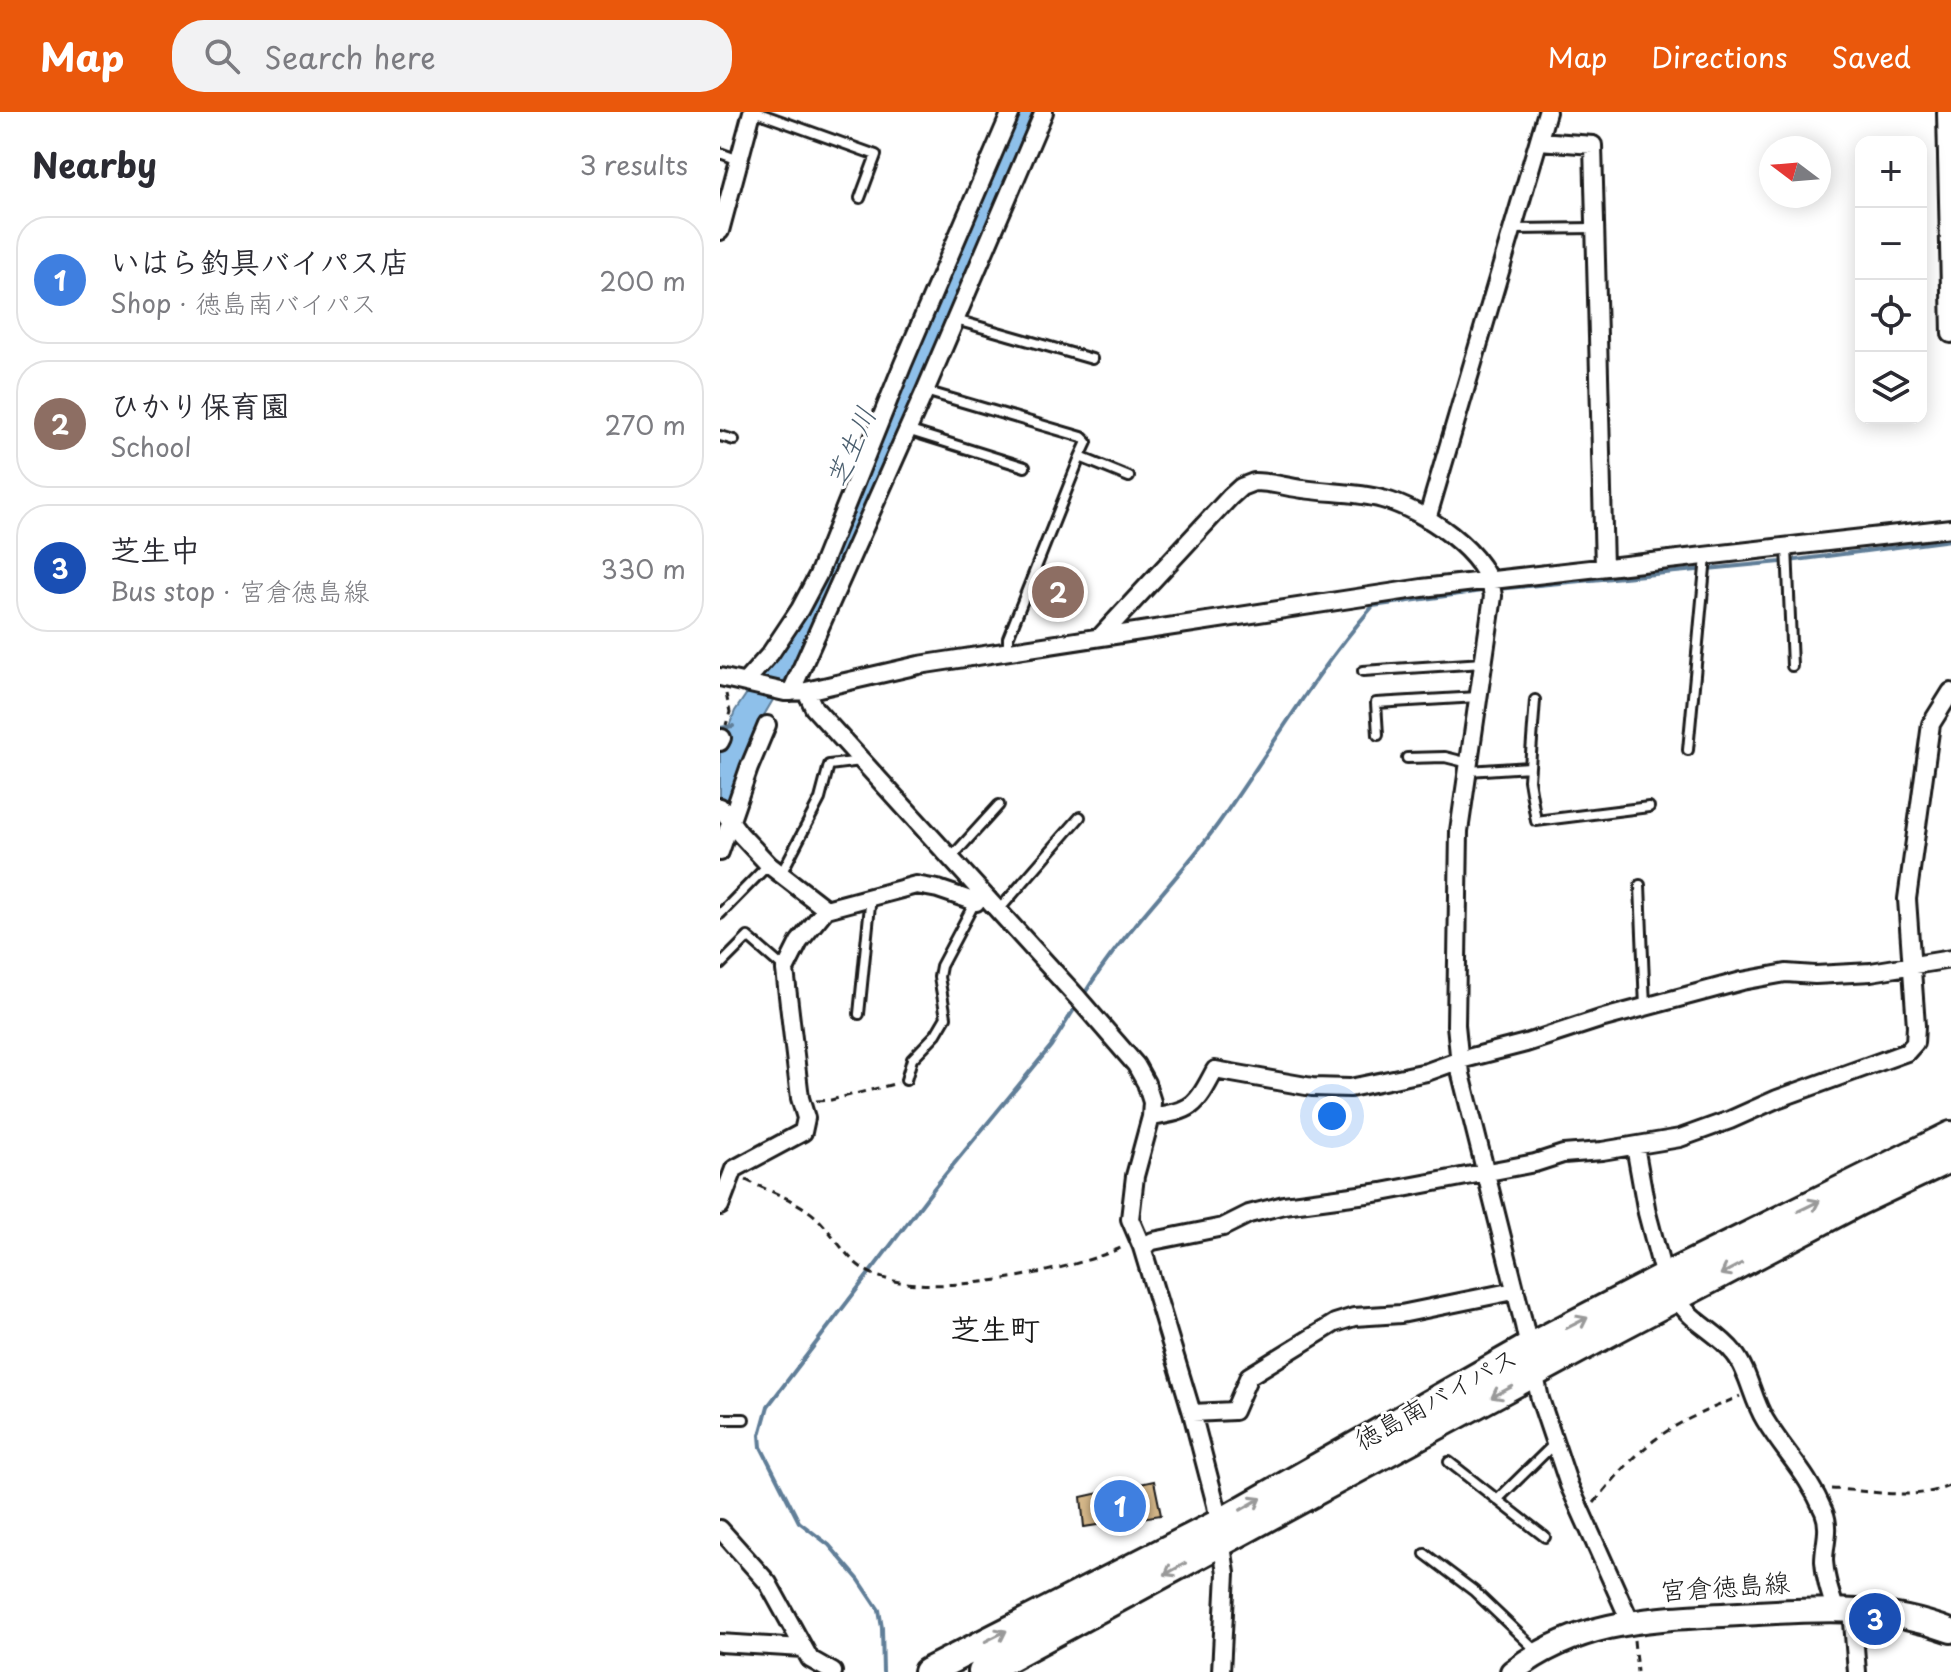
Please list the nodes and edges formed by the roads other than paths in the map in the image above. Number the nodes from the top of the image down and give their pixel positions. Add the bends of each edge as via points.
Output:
1 (754, 112) edge
2 (1011, 112) edge
3 (1044, 112) edge
4 (1547, 112) edge
5 (1946, 112) edge
6 (1539, 141) junction
7 (720, 153) edge
8 (739, 160) junction
9 (860, 198) dead end
10 (1596, 228) junction
11 (1513, 229) junction
12 (720, 231) edge
13 (956, 320) junction
14 (1951, 334) edge
15 (1092, 359) dead end
16 (925, 391) junction
17 (907, 430) junction
18 (720, 436) edge
19 (734, 440) dead end
20 (1080, 457) junction
21 (1025, 467) dead end
22 (1129, 477) dead end
23 (1427, 519) junction
24 (1951, 528) edge
25 (1788, 556) junction
26 (1706, 561) junction
27 (1604, 567) junction
28 (1492, 587) junction
29 (1100, 637) junction
30 (1008, 651) junction
31 (1483, 663) junction
32 (1792, 666) dead end
33 (1363, 671) dead end
34 (723, 678) edge
35 (748, 683) junction
36 (1951, 692) edge
37 (801, 696) junction
38 (1478, 697) junction
39 (1535, 700) dead end
40 (767, 725) dead end
41 (1378, 735) dead end
42 (1688, 750) dead end
43 (1407, 758) dead end
44 (861, 761) junction
45 (1468, 767) junction
46 (1530, 767) junction
47 (999, 805) dead end
48 (1649, 807) dead end
49 (727, 815) edge
50 (1080, 817) dead end
51 (720, 852) edge
52 (950, 859) junction
53 (775, 870) junction
54 (1640, 885) dead end
55 (871, 895) junction
56 (979, 898) junction
57 (826, 909) junction
58 (998, 911) junction
59 (720, 914) edge
60 (1951, 959) edge
61 (720, 965) edge
62 (1911, 968) junction
63 (785, 970) junction
64 (1645, 1007) junction
65 (859, 1014) dead end
66 (1460, 1060) junction
67 (906, 1080) road end
68 (1151, 1117) junction
69 (1951, 1135) edge
70 (1635, 1146) junction
71 (1951, 1158) edge
72 (727, 1166) edge
73 (1486, 1173) junction
74 (720, 1206) edge
75 (1140, 1244) junction
76 (1670, 1288) junction
77 (1514, 1291) junction
78 (1527, 1348) junction
79 (1534, 1374) junction
80 (1192, 1413) junction
81 (720, 1419) edge
82 (744, 1419) dead end
83 (1554, 1443) junction
84 (1449, 1462) dead end
85 (1498, 1499) junction
86 (720, 1529) edge
87 (1220, 1533) junction
88 (1545, 1537) dead end
89 (1425, 1554) dead end
90 (1844, 1609) junction
91 (1630, 1621) junction
92 (1951, 1631) edge
93 (720, 1643) edge
94 (803, 1648) junction
95 (1539, 1653) junction
96 (833, 1672) edge
97 (927, 1672) edge
98 (982, 1672) edge
99 (1221, 1672) edge
100 (1512, 1672) edge
101 (1857, 1672) edge

1 - 8 street
1 - 9 lane via 876,155
2 - 35 street via 818,575
3 - 13 street
4 - 6 street
5 - 14 street
6 - 10 street via 1593,145
6 - 11 street
7 - 8 lane
8 - 12 street
10 - 11 lane
10 - 27 street
11 - 23 street
13 - 15 lane
13 - 16 street
16 - 17 street
16 - 20 lane via 1082,437 1087,442
17 - 21 lane
17 - 37 street
18 - 19 lane
20 - 22 lane
20 - 30 lane via 1008,638
23 - 28 street via 1472,554
23 - 29 street via 1381,499 1254,482 1230,497
24 - 25 street
25 - 26 street
25 - 32 lane
26 - 27 street
26 - 42 lane
27 - 28 street
28 - 29 street
28 - 31 street
29 - 30 street
30 - 37 street via 919,665
31 - 33 lane
31 - 38 street
34 - 35 street
35 - 37 street
36 - 62 street via 1931,724 1921,792 1907,899
37 - 44 street
38 - 41 lane via 1376,703
38 - 45 street
39 - 46 lane
40 - 49 street
43 - 45 lane via 1445,757
44 - 52 street
44 - 53 lane via 829,765 820,799
45 - 46 lane
45 - 66 street via 1459,831
46 - 48 lane via 1536,821
47 - 52 lane
49 - 51 street
49 - 53 street
50 - 58 lane
52 - 56 street
53 - 57 street
53 - 59 lane
54 - 64 lane
55 - 56 street via 916,885
55 - 57 street
55 - 65 lane
56 - 58 street
56 - 67 lane via 941,966 946,1017 912,1059
57 - 63 street via 799,942
58 - 68 street via 1136,1065 1152,1102
60 - 62 street
61 - 63 lane via 748,937
62 - 64 street via 1786,973
62 - 70 street via 1915,1043 1907,1052 1680,1138
63 - 72 street via 806,1118 803,1132
64 - 66 street
66 - 68 street via 1350,1088 1312,1087 1215,1070 1194,1105
66 - 73 street
68 - 75 street via 1131,1202 1130,1219
76 -> 69 highway, 徳島南バイパス
70 - 73 street via 1563,1154
70 - 76 street via 1647,1213
71 -> 76 highway, 徳島南バイパス
72 - 74 street
73 - 75 street via 1284,1205 1223,1227
73 - 77 street
75 - 80 street
78 -> 76 highway, 徳島南バイパス
76 - 79 highway, 徳島南バイパス
76 - 90 street via 1683,1309 1735,1354 1763,1417 1816,1494 1826,1517 1826,1581
77 - 78 street
77 - 80 street via 1335,1323 1249,1376 1234,1411
78 - 79 street
87 -> 78 highway, 徳島南バイパス
79 - 83 street
79 -> 87 highway, 徳島南バイパス
80 - 87 street
81 - 82 lane
83 - 85 lane
83 - 91 street
84 - 85 lane
85 - 88 lane
86 - 94 street via 768,1583
97 -> 87 highway, 徳島南バイパス
87 -> 98 highway, 徳島南バイパス
87 - 99 street via 1226,1573
89 - 95 lane via 1474,1591
90 - 91 main road, 宮倉徳島線
90 - 92 main road, 宮倉徳島線 via 1896,1614
90 - 101 street
91 - 95 main road, 宮倉徳島線
93 - 94 street
94 - 96 street via 810,1659
95 - 100 main road, 宮倉徳島線

